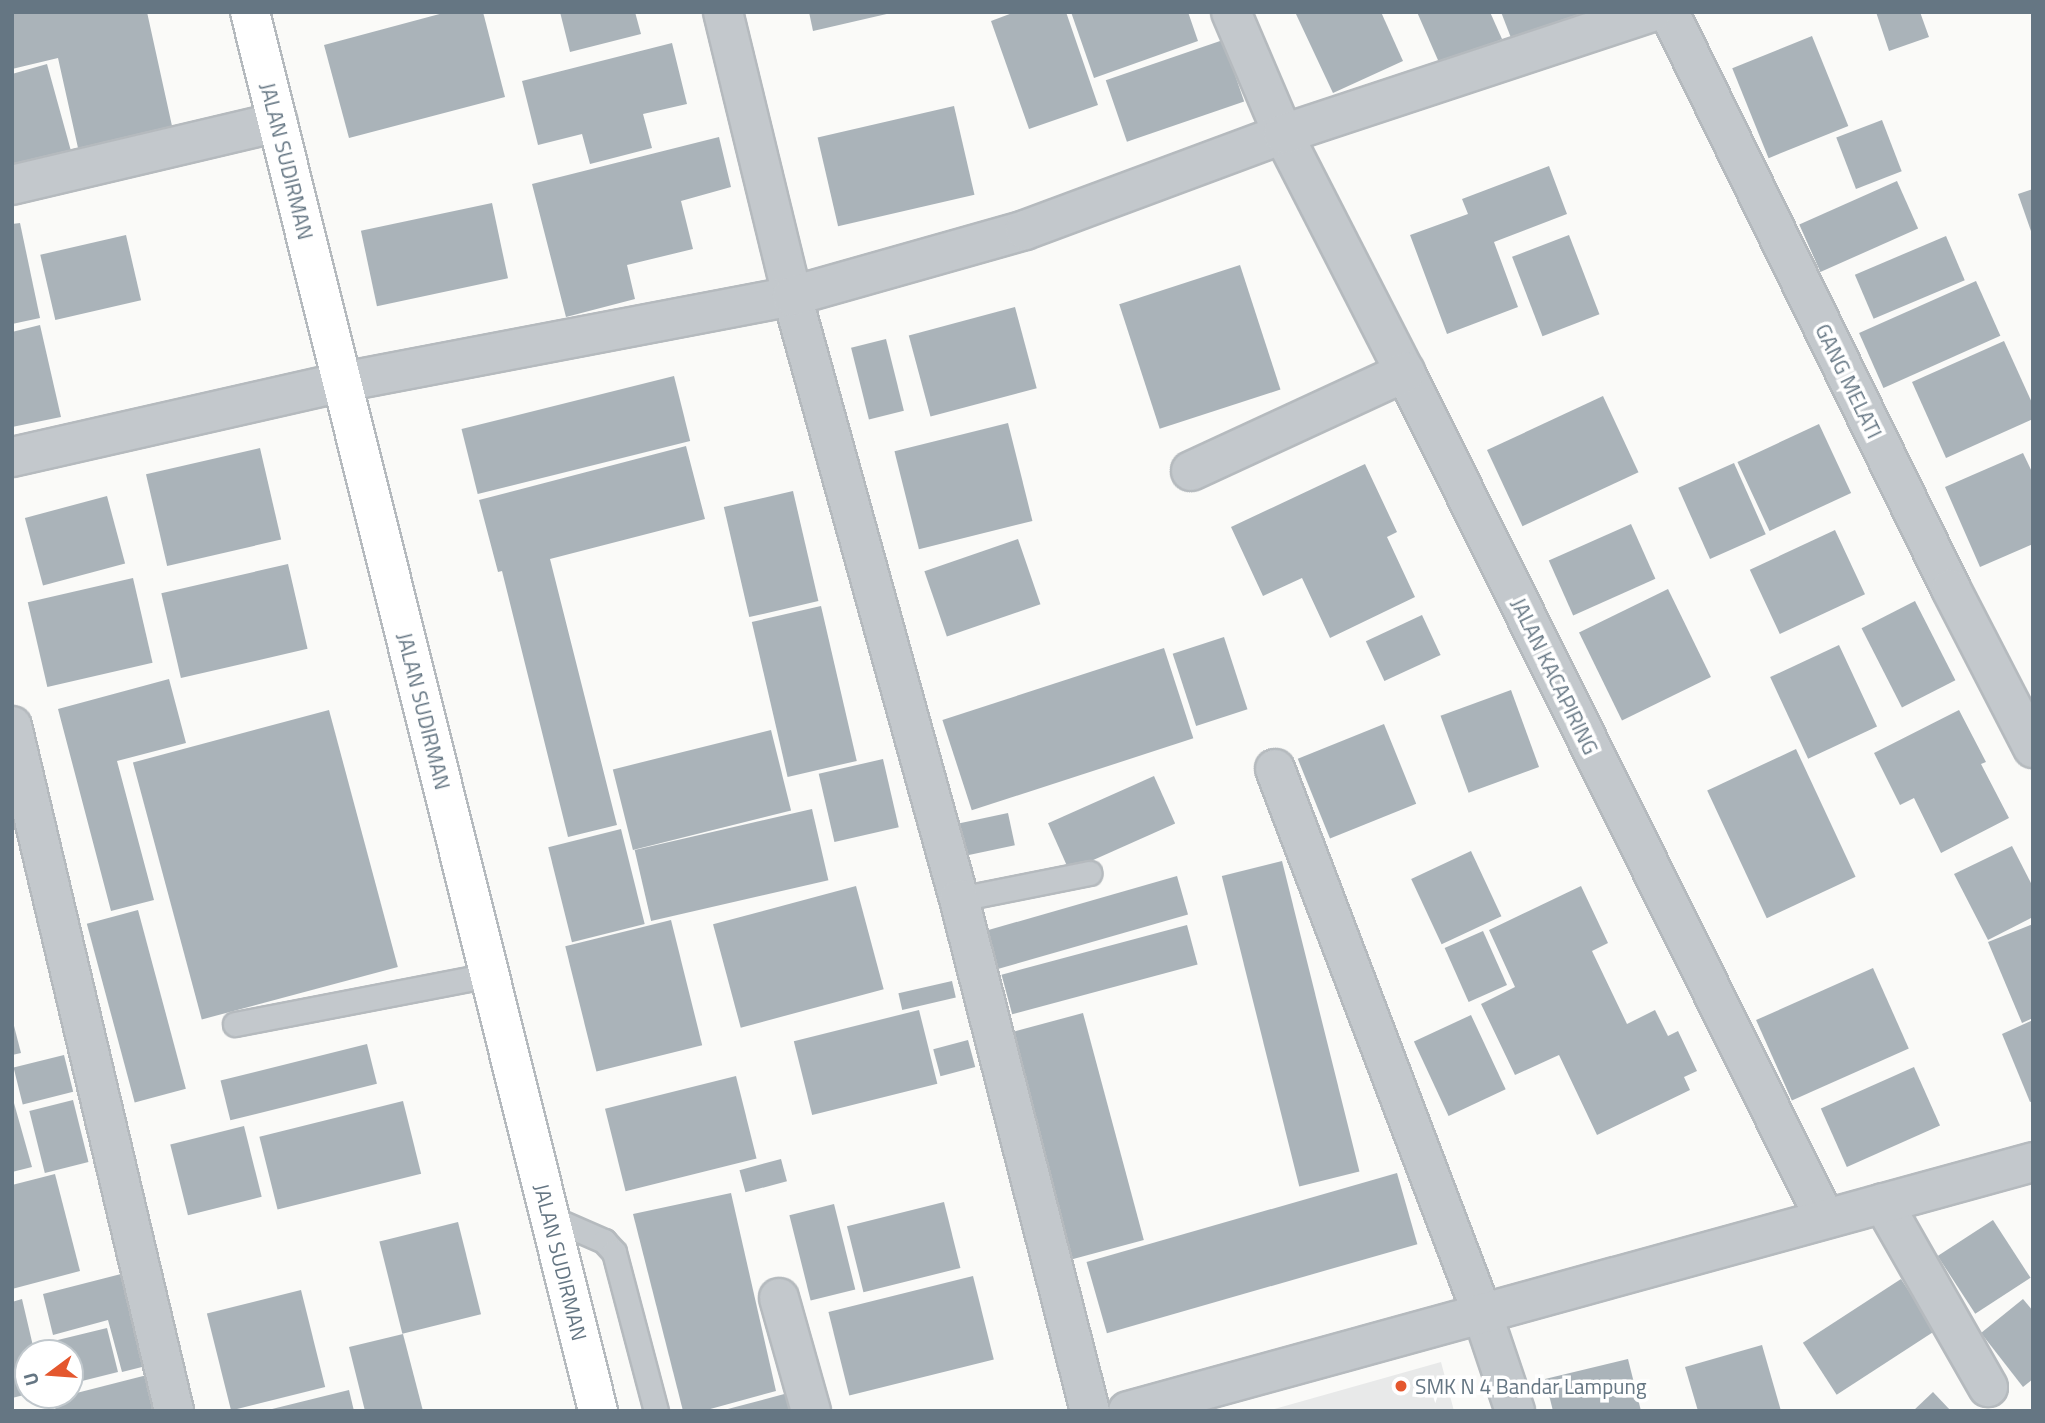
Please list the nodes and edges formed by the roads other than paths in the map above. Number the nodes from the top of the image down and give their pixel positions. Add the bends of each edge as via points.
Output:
1 (250, 12) edge
2 (723, 12) edge
3 (1231, 12) edge
4 (1651, 12) edge
5 (1669, 12) edge
6 (278, 122) junction
7 (1283, 134) junction
8 (12, 185) edge
9 (792, 296) junction
10 (1405, 372) junction
11 (342, 382) junction
12 (12, 457) edge
13 (1191, 471) dead end
14 (12, 726) edge
15 (2033, 748) edge
16 (1275, 769) dead end
17 (1089, 873) dead end
18 (958, 899) junction
19 (489, 975) junction
20 (235, 1024) dead end
21 (2033, 1162) edge
22 (1883, 1202) junction
23 (550, 1217) junction
24 (1825, 1219) junction
25 (779, 1298) dead end
26 (1482, 1313) junction
27 (1988, 1387) dead end
28 (174, 1411) edge
29 (598, 1411) edge
30 (656, 1411) edge
31 (811, 1411) edge
32 (1090, 1411) edge
33 (1128, 1411) edge
34 (1515, 1411) edge

1 - 6 main road, JALAN SUDIRMAN
2 - 9 street
3 - 7 street, JALAN KACAPIRING
4 - 7 street
5 - 15 street, GANG MELATI
6 - 8 street
6 - 11 main road, JALAN SUDIRMAN
7 - 9 street via 1025,230
7 - 10 street, JALAN KACAPIRING
9 - 11 street
9 - 18 street
10 - 13 street
10 - 24 street, JALAN KACAPIRING
11 - 12 street
11 - 19 main road, JALAN SUDIRMAN
14 - 28 street
16 - 26 street
17 - 18 lane
18 - 32 street
19 - 20 lane
19 - 23 main road, JALAN SUDIRMAN
21 - 22 street
22 - 24 street
22 - 27 street
23 - 29 main road, JALAN SUDIRMAN
23 - 30 lane via 604,1241 614,1252
24 - 26 street
25 - 31 street
26 - 33 street
26 - 34 street

